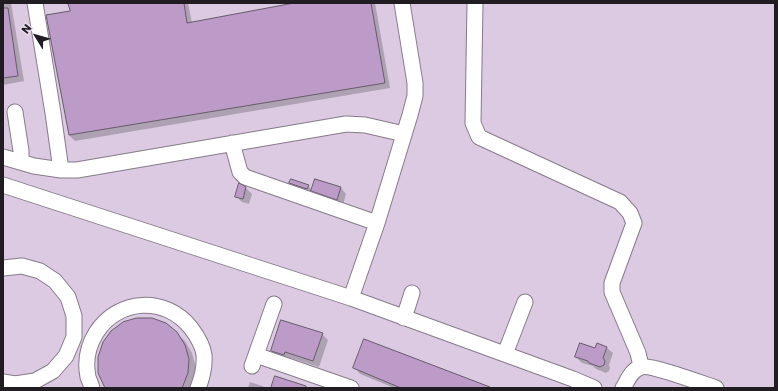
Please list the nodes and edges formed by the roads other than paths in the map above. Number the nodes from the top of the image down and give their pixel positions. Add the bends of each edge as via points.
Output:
1 (35, 3) edge
2 (402, 3) edge
3 (475, 3) edge
4 (15, 112) dead end
5 (404, 134) junction
6 (232, 144) junction
7 (3, 157) edge
8 (21, 162) junction
9 (61, 170) junction
10 (3, 186) edge
11 (377, 223) junction
12 (3, 268) edge
13 (412, 293) dead end
14 (351, 298) junction
15 (525, 302) dead end
16 (274, 304) dead end
17 (404, 318) junction
18 (506, 354) junction
19 (66, 356) junction
20 (87, 358) junction
21 (642, 366) junction
22 (3, 382) edge
23 (334, 385) edge
24 (92, 388) edge
25 (198, 388) edge
26 (351, 388) edge
27 (591, 388) edge
28 (624, 388) edge
29 (716, 388) edge

1 - 9 street
2 - 5 street via 415,83 413,106
3 - 21 street via 473,123 479,137 620,202 630,213 634,223 612,283 612,292
4 - 8 street
5 - 6 street via 365,125 346,124
5 - 11 street
6 - 9 street via 77,170
6 - 11 street via 244,178
7 - 8 street
8 - 9 street
10 - 14 street
11 - 14 street
12 - 19 street via 22,266 40,271 56,281 68,297 74,316 74,337
13 - 17 street
14 - 17 street
15 - 18 street
16 - 23 street via 254,360
17 - 18 street
18 - 27 street
19 - 20 street
19 - 22 street via 53,371 35,381 15,384
20 - 24 street via 88,377
20 - 25 street via 91,340 101,325 116,313 133,306 151,305 169,310 185,320 197,336 204,355 203,375
21 - 28 street via 632,372
21 - 29 street
23 - 26 street

